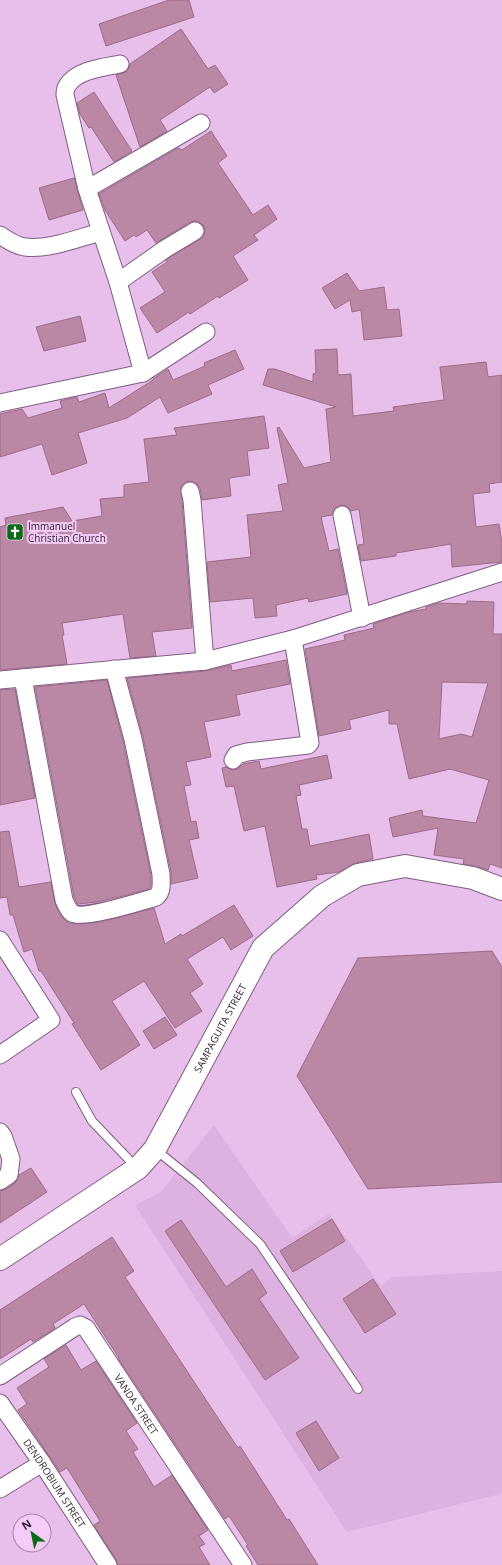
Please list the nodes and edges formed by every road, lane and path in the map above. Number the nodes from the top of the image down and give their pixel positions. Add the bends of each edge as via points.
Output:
1 (120, 64) dead end
2 (201, 123) dead end
3 (86, 189) junction
4 (195, 231) dead end
5 (101, 232) junction
6 (0, 235) edge
7 (118, 282) junction
8 (206, 332) dead end
9 (143, 373) junction
10 (0, 403) edge
11 (190, 491) dead end
12 (342, 515) dead end
13 (502, 572) edge
14 (362, 618) junction
15 (294, 639) junction
16 (205, 661) junction
17 (114, 669) junction
18 (23, 678) junction
19 (0, 680) edge
20 (233, 760) dead end
21 (502, 889) edge
22 (0, 940) edge
23 (0, 1055) edge
24 (76, 1092) dead end
25 (0, 1132) edge
26 (155, 1149) junction
27 (138, 1168) junction
28 (5, 1178) edge
29 (0, 1259) edge
30 (0, 1376) edge
31 (358, 1389) dead end
32 (0, 1403) edge
33 (42, 1463) junction
34 (0, 1489) edge
35 (108, 1565) edge
36 (243, 1565) edge

1 - 3 street via 90,70 74,78 67,86 65,95
2 - 3 street
3 - 5 street
4 - 7 street
5 - 6 street via 48,247 24,247 7,241
5 - 7 street
7 - 9 street
8 - 9 street
9 - 10 street
11 - 16 street
12 - 14 street
13 - 14 street
14 - 15 street
15 - 16 street
15 - 20 street via 310,743 247,752 236,755
16 - 17 street
17 - 18 street
17 - 18 street via 133,740 161,874 161,890 156,897 90,914 72,913 64,900
18 - 19 street
21 - 26 main road, SAMPAGUITA STREET via 473,878 405,866 358,875 322,896 263,948
22 - 23 street via 51,1020
24 - 27 lane via 92,1121
25 - 28 street via 12,1159
26 - 27 main road, SAMPAGUITA STREET
26 - 31 lane via 198,1183 260,1244
27 - 29 main road, SAMPAGUITA STREET
30 - 36 street, VANDA STREET via 75,1327 80,1325 86,1328
32 - 33 street, DENDROBIUM STREET
33 - 34 street
33 - 35 street, DENDROBIUM STREET

